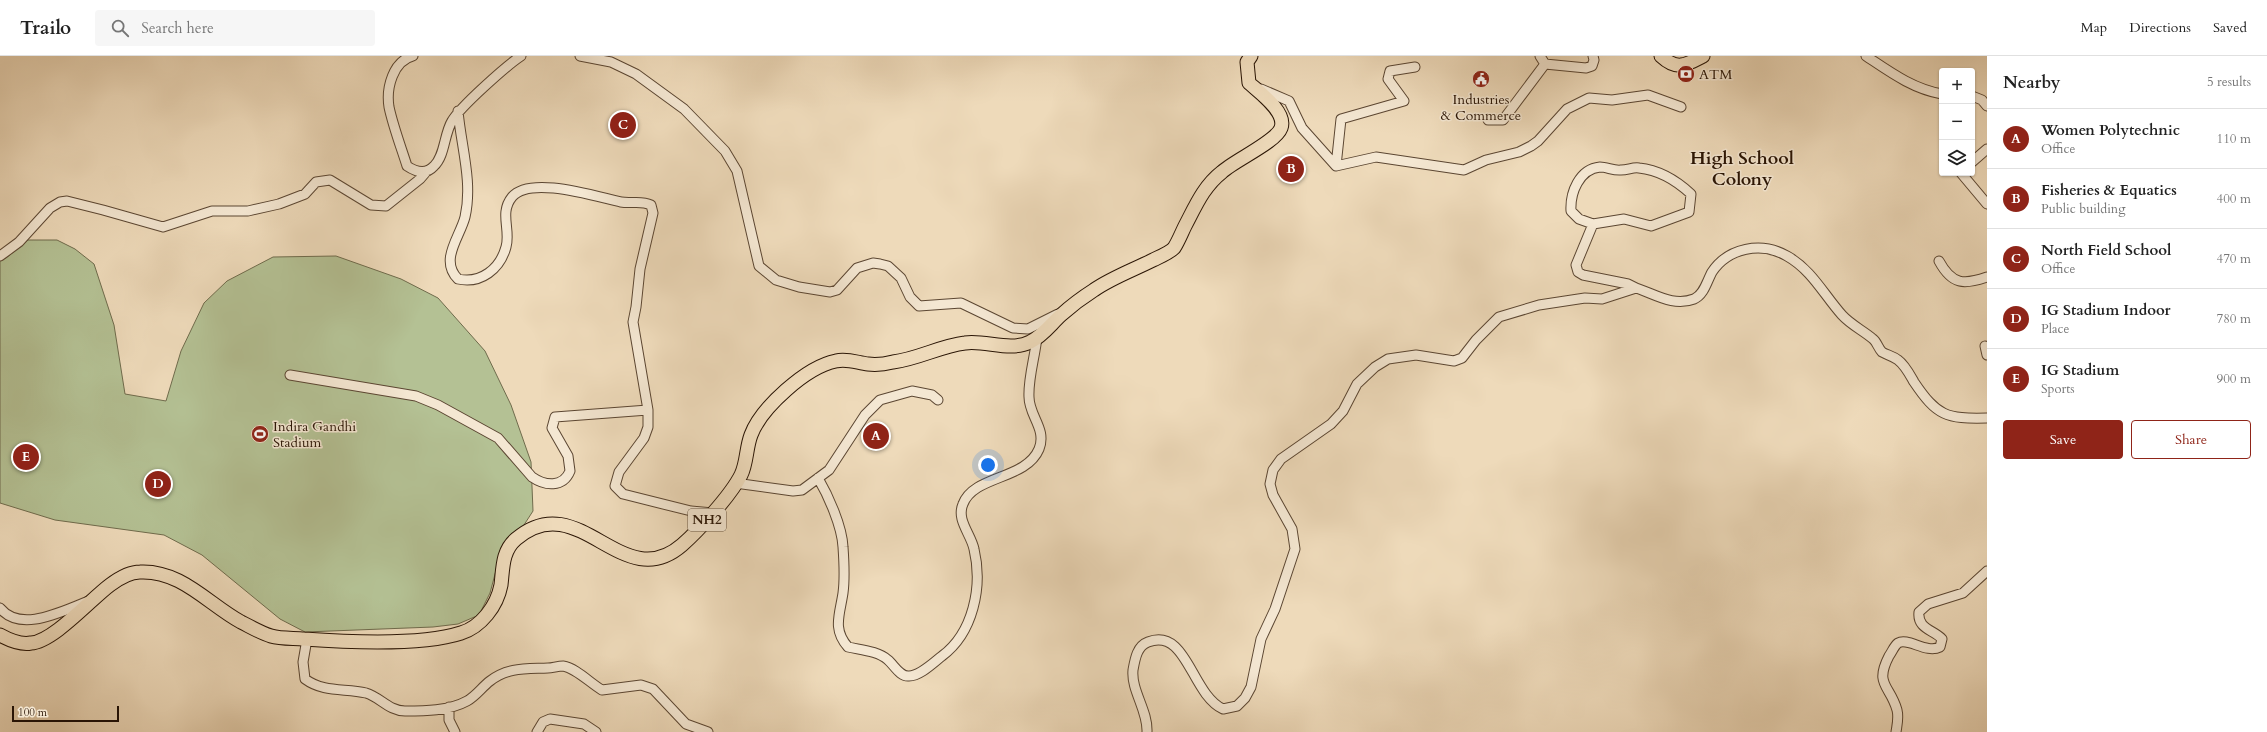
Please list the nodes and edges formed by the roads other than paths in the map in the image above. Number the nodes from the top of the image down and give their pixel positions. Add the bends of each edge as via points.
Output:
1 (413, 56) edge
2 (520, 56) edge
3 (580, 56) edge
4 (1251, 56) edge
5 (1593, 56) edge
6 (1661, 56) edge
7 (1703, 56) edge
8 (1866, 56) edge
9 (1542, 60) edge
10 (1415, 67) dead end
11 (1249, 83) junction
12 (1939, 93) edge
13 (1975, 97) edge
14 (1987, 106) edge
15 (1680, 107) dead end
16 (458, 111) junction
17 (1488, 120) dead end
18 (1987, 149) edge
19 (1975, 159) edge
20 (1336, 166) junction
21 (426, 172) junction
22 (1964, 176) edge
23 (1987, 204) edge
24 (1593, 224) junction
25 (0, 256) edge
26 (1939, 261) dead end
27 (1987, 277) edge
28 (1636, 288) junction
29 (1071, 308) junction
30 (1038, 338) junction
31 (1985, 346) dead end
32 (1987, 356) edge
33 (290, 375) dead end
34 (938, 400) dead end
35 (648, 410) junction
36 (1987, 418) edge
37 (818, 478) junction
38 (735, 483) junction
39 (713, 513) junction
40 (1987, 572) edge
41 (90, 600) junction
42 (0, 608) edge
43 (0, 635) edge
44 (307, 639) junction
45 (449, 707) junction
46 (455, 732) edge
47 (537, 732) edge
48 (596, 732) edge
49 (708, 732) edge
50 (1147, 732) edge
51 (1896, 732) edge

1 - 21 street via 399,63 394,72 389,106 407,166 414,171
2 - 16 street
3 - 29 street via 611,62 636,74 684,109 725,151 737,171 759,266 776,280 830,292 837,290 857,268 873,263 888,266 901,278 910,297 920,306 961,303 1013,328 1028,328
4 - 11 highway via 1247,62
5 - 9 street via 1592,66 1586,68
6 - 7 highway via 1674,65 1686,65
8 - 12 street via 1912,85
9 - 17 street via 1504,120
10 - 20 street via 1390,71 1388,79 1404,101 1341,119
11 - 20 street via 1289,101 1302,128
11 - 29 highway, NH2 via 1282,117 1281,127 1272,138 1239,159 1205,188 1173,249 1095,289
13 - 14 street
15 - 20 street via 1648,95 1612,100 1589,98 1567,109 1531,146 1464,170 1376,157
16 - 21 street via 447,132 435,166
16 - 35 street via 468,193 464,219 456,236 450,263 453,274 458,279 476,280 488,275 498,263 506,246 505,214 512,198 526,188 562,189 621,202 651,205 653,213 640,269 633,327
18 - 19 street
21 - 25 street via 386,206 371,205 330,180 323,180 309,187 300,197 279,204 248,211 212,211 162,227 67,201 60,202 50,208 39,222
22 - 23 street
24 - 24 street via 1624,219 1651,226 1689,212 1691,194 1682,186 1653,171 1639,168 1590,169 1582,174 1570,202 1574,215 1584,222
24 - 28 street via 1576,265 1578,272
26 - 27 street via 1946,272 1960,282 1966,283
28 - 36 street via 1665,300 1680,302 1696,299 1721,260 1731,254 1750,249 1771,248 1803,266 1842,315 1874,340 1881,351 1898,360 1936,410 1954,417
28 - 50 street via 1602,299 1585,298 1539,305 1499,317 1462,358 1454,362 1416,355 1388,359 1374,367 1357,384 1343,411 1335,420 1281,459 1271,476 1273,495 1292,529 1295,549 1277,603 1261,639 1255,675 1245,698 1231,709 1215,705 1208,699 1175,644 1154,639 1145,643 1138,652 1133,670 1147,721
29 - 30 highway, NH2
30 - 37 street via 1029,397 1031,410 1041,430 1038,450 1031,460 1017,470 977,488 963,503 960,513 976,562 977,579 972,610 958,642 916,674 904,676 880,654 848,647 840,636 838,626 843,592 843,545 831,501
30 - 38 highway, NH2 via 1018,346 965,342 898,362 871,364 849,360 825,365 797,381 757,422 750,438 742,474
31 - 32 street
33 - 35 street via 416,396 438,405 498,438 532,477 552,485 562,481 570,471 568,456 552,428 555,417
34 - 37 street via 932,395 912,391 880,400 864,415 829,470
35 - 39 street via 647,432 615,479 618,490 622,494 691,511
37 - 38 street via 802,490 793,491
38 - 39 highway, NH2
39 - 44 highway, NH2 via 681,546 664,557 645,560 618,553 588,533 570,526 550,524 519,536 505,556 500,588 491,610 477,625 463,633 400,641
40 - 51 street via 1963,593 1928,604 1919,612 1922,625 1942,640 1940,648 1930,649 1905,642 1894,647 1882,674 1897,709
41 - 42 street via 46,617 30,620 9,617
41 - 43 highway, NH2 via 45,640 30,644 12,641
41 - 44 highway, NH2 via 115,581 136,572 161,574 190,586 216,607 274,637
44 - 45 street via 304,672 305,679 310,683 323,688 368,693 391,708 403,711
45 - 46 street via 449,720
45 - 49 street via 468,701 488,681 500,674 514,669 562,666 602,690 641,685 653,689 686,724
47 - 48 street via 543,722 550,719 584,724

